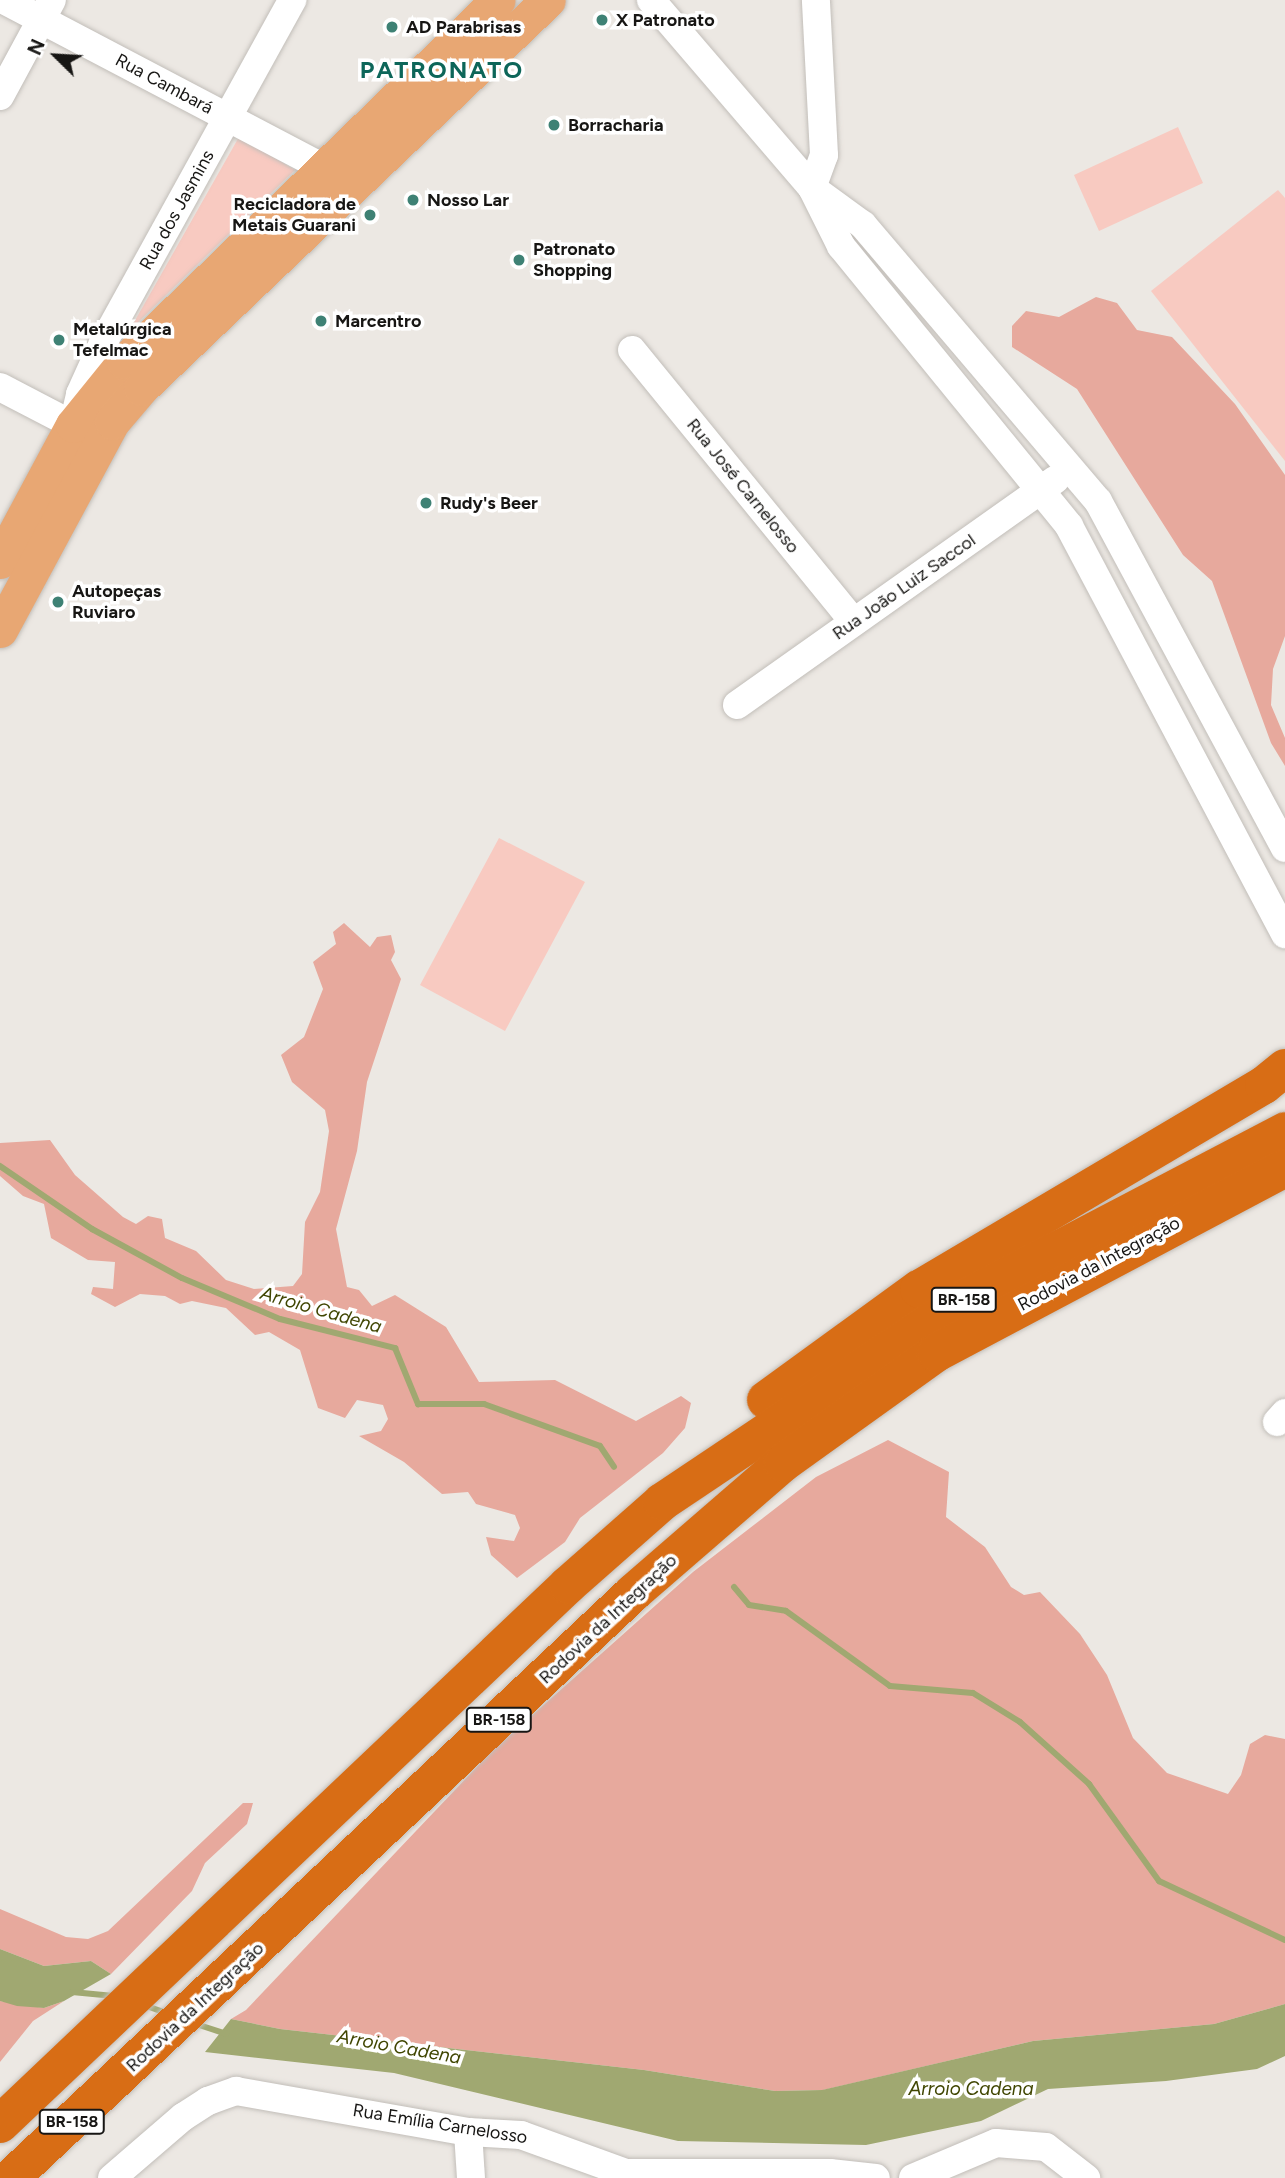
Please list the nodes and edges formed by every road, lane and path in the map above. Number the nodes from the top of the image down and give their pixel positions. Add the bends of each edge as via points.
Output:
1 (4, 0) edge
2 (292, 0) edge
3 (498, 0) edge
4 (548, 0) edge
5 (651, 0) edge
6 (816, 0) edge
7 (47, 10) edge
8 (0, 96) edge
9 (228, 117) junction
10 (324, 168) junction
11 (812, 188) junction
12 (632, 350) dead end
13 (0, 387) edge
14 (73, 425) junction
15 (1070, 469) junction
16 (1040, 490) junction
17 (0, 561) edge
18 (855, 622) junction
19 (0, 630) edge
20 (737, 705) dead end
21 (1285, 848) edge
22 (1285, 934) edge
23 (1285, 1068) edge
24 (1285, 1131) edge
25 (1285, 1168) edge
26 (662, 1502) junction
27 (0, 2124) edge
28 (468, 2133) junction
29 (11, 2178) edge
30 (112, 2178) edge
31 (471, 2178) edge
32 (876, 2178) edge
33 (913, 2178) edge
34 (1086, 2178) edge

1 - 7 street, Rua Cambará
2 - 9 street, Rua dos Jasmins
3 - 10 main road
4 - 19 main road via 141,388 112,422
5 - 11 street
6 - 11 street via 824,155
7 - 8 street
7 - 9 street, Rua Cambará
9 - 10 street, Rua Cambará
9 - 14 street, Rua dos Jasmins via 103,343 80,394
10 - 14 main road via 124,362
11 - 15 street via 863,225
11 - 16 street via 841,246
12 - 18 street, Rua José Carnelosso
13 - 14 street
14 - 17 main road
15 - 16 street, Rua João Luiz Saccol
15 - 21 street via 1098,501
16 - 18 street, Rua João Luiz Saccol
16 - 22 street via 1069,526
18 - 20 street, Rua João Luiz Saccol
23 - 26 highway via 1264,1085 897,1304 713,1440
24 - 26 highway, Rodovia da Integração / BR-158 via 968,1297
25 - 29 highway, Rodovia da Integração / BR-158 via 936,1353 783,1463 633,1592
26 - 27 highway, Rodovia da Integração / BR-158 via 568,1585
28 - 30 street, Rua Emília Carnelosso via 236,2091 183,2117
28 - 31 street
28 - 32 street, Rua Emília Carnelosso via 521,2135 626,2173 830,2173
33 - 34 street via 996,2143 1046,2147

